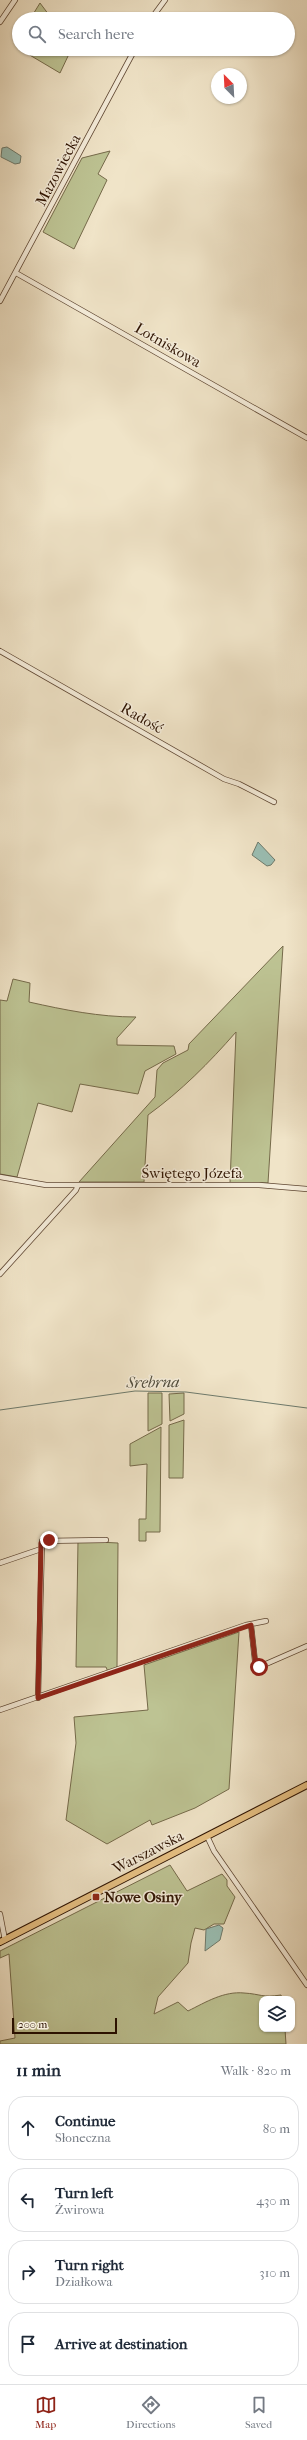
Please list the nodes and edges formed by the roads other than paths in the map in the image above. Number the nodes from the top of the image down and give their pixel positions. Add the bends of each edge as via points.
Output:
1 (15, 0) edge
2 (165, 0) edge
3 (156, 12) edge
4 (0, 22) edge
5 (131, 56) edge
6 (16, 273) junction
7 (0, 301) edge
8 (307, 438) edge
9 (0, 651) edge
10 (274, 802) dead end
11 (0, 1177) edge
12 (78, 1185) junction
13 (307, 1189) edge
14 (0, 1274) edge
15 (106, 1540) dead end
16 (41, 1549) junction
17 (0, 1563) edge
18 (266, 1621) dead end
19 (251, 1625) junction
20 (307, 1646) edge
21 (38, 1698) junction
22 (0, 1710) edge
23 (307, 1785) edge
24 (207, 1836) junction
25 (0, 1914) edge
26 (2, 1941) edge
27 (307, 1985) edge

1 - 4 street
2 - 3 street
5 - 6 street, Mazowiecka
6 - 7 street, Mazowiecka
6 - 8 street, Lotniskowa
9 - 10 street, Radość via 224,779
11 - 12 street, Świętego Józefa via 46,1185
12 - 13 street, Świętego Józefa via 266,1185
12 - 14 street
15 - 16 street via 46,1540 42,1541
16 - 17 street
16 - 21 street
18 - 19 street
19 - 20 street via 255,1660 259,1667
19 - 21 street
21 - 22 street
23 - 24 main road, Warszawska
24 - 26 main road, Warszawska
24 - 27 street via 214,1851
25 - 26 street

